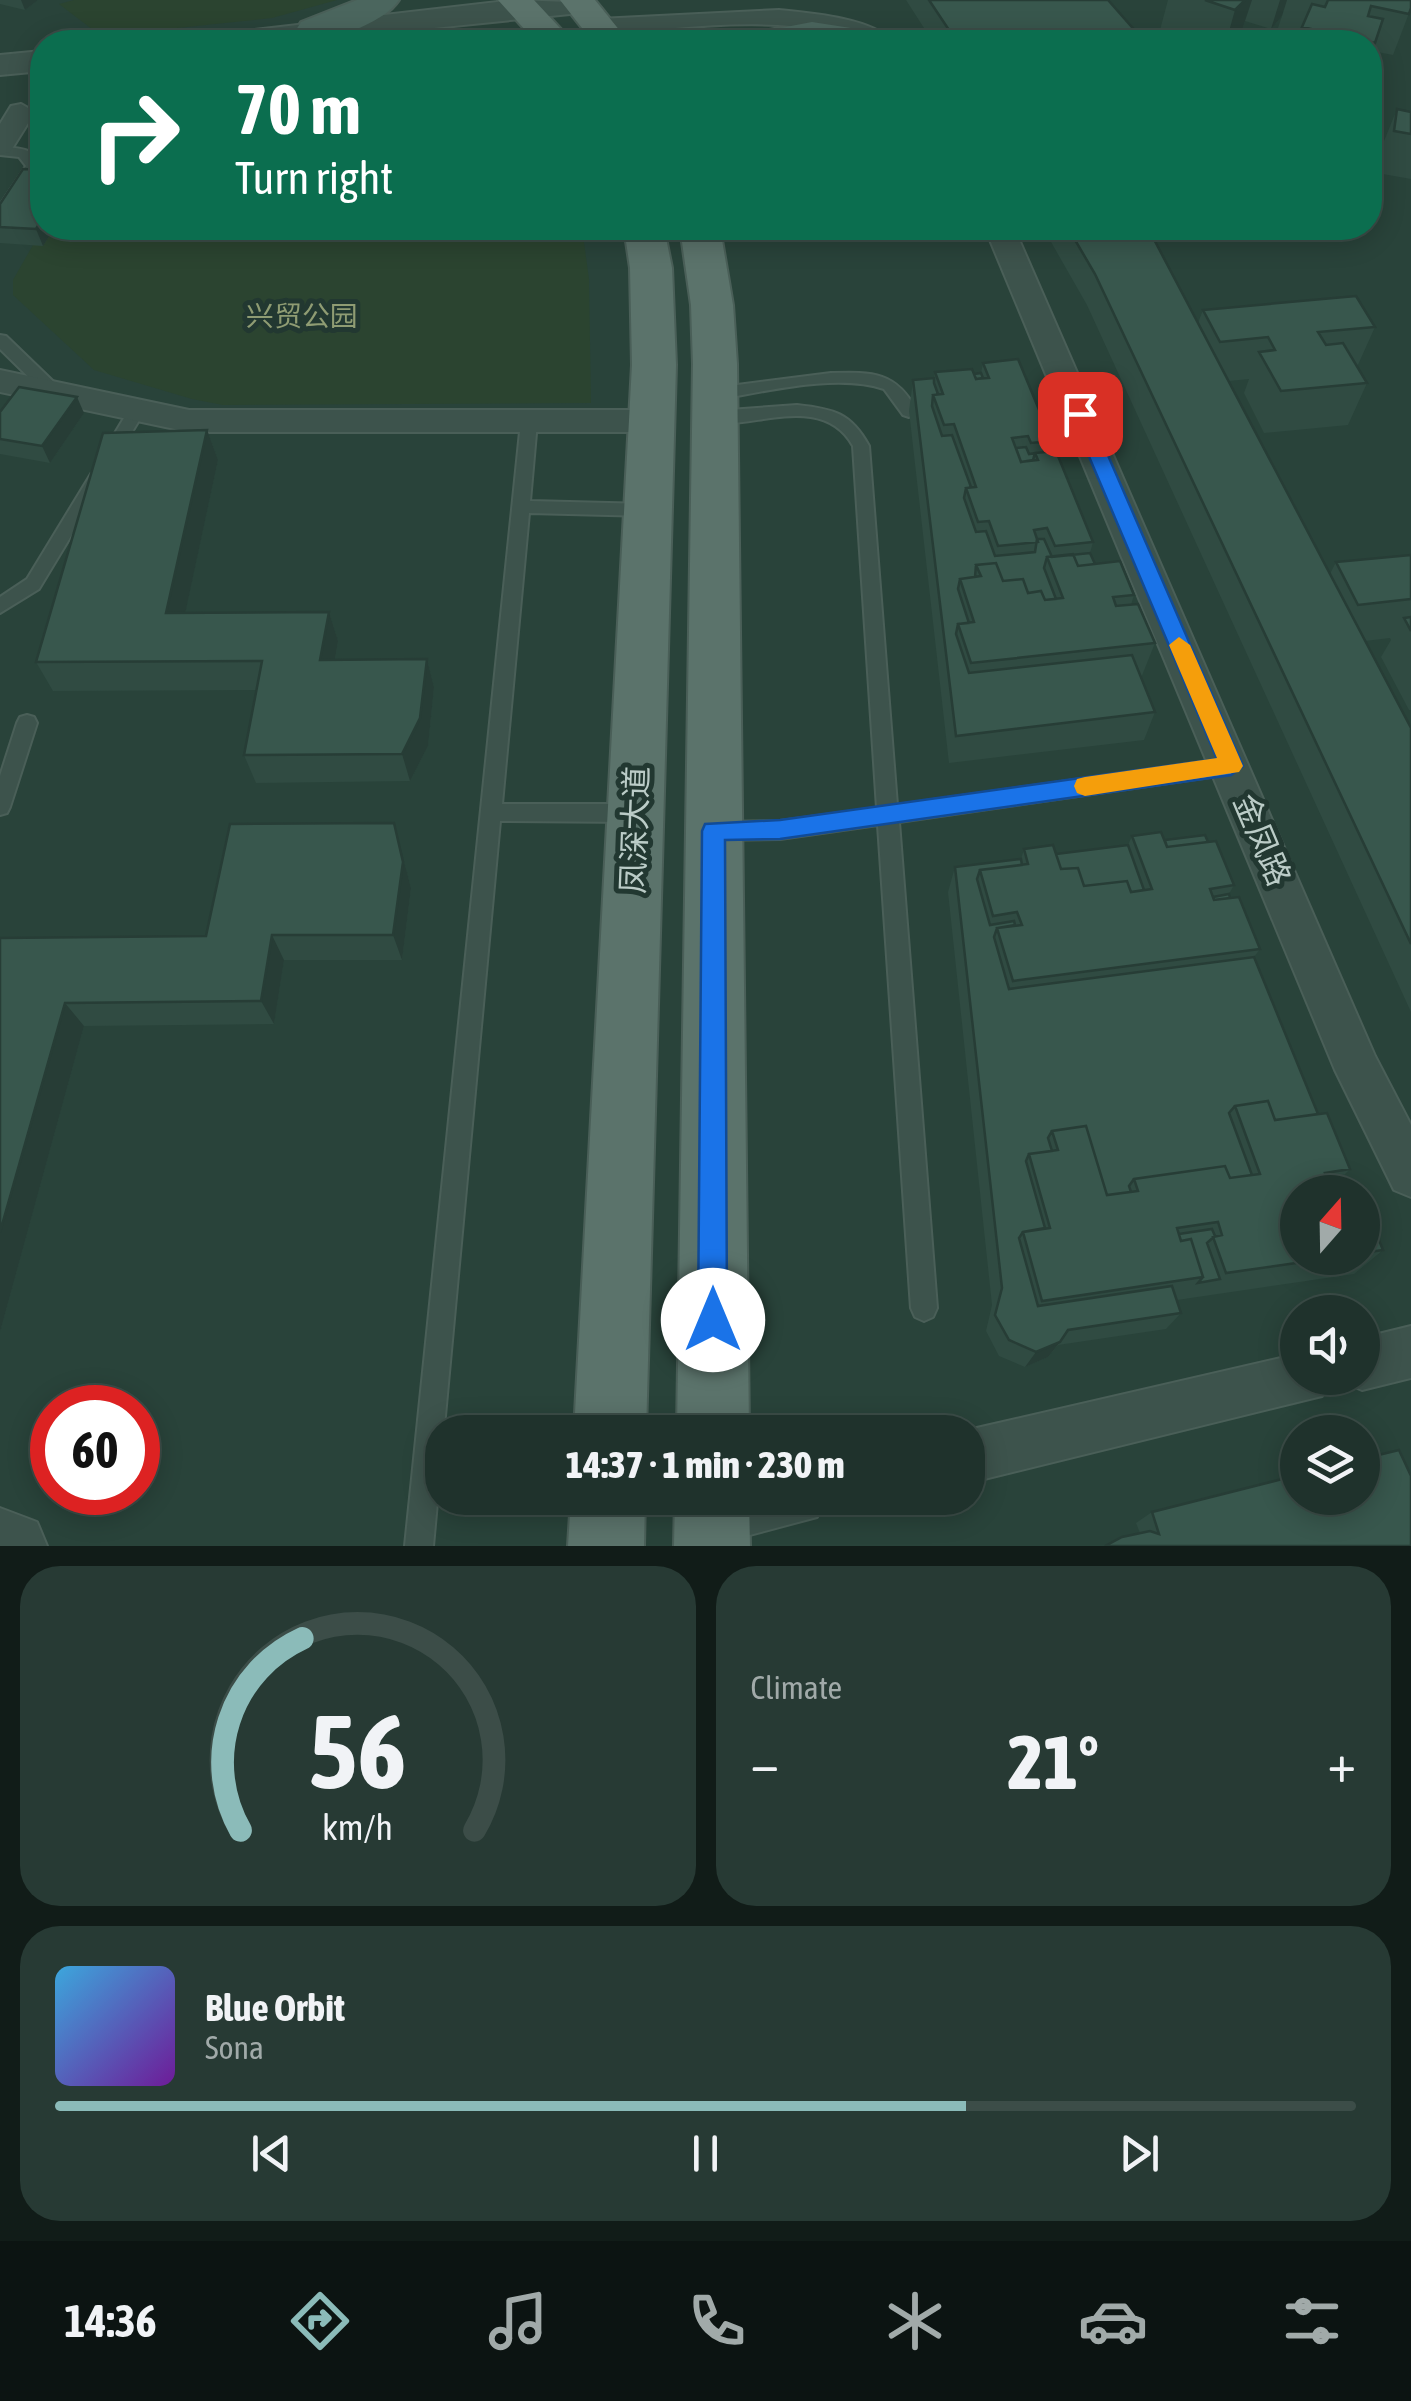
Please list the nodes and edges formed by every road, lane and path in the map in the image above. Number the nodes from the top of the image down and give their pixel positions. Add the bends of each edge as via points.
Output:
1 (382, 0) edge
2 (696, 0) edge
3 (836, 0) edge
4 (591, 14) edge
5 (536, 21) edge
6 (758, 26) edge
7 (314, 30) joint
8 (492, 30) edge
9 (789, 30) edge
10 (871, 30) edge
11 (30, 62) edge
12 (0, 65) edge
13 (30, 80) edge
14 (0, 83) edge
15 (21, 112) dead end
16 (0, 149) edge
17 (30, 158) edge
18 (30, 171) edge
19 (0, 216) edge
20 (645, 240) edge
21 (702, 240) edge
22 (1004, 240) edge
23 (0, 340) edge
24 (0, 381) edge
25 (56, 394) junction
26 (715, 406) junction
27 (909, 411) dead end
28 (136, 412) junction
29 (652, 421) junction
30 (530, 422) junction
31 (521, 506) junction
32 (648, 510) junction
33 (0, 606) edge
34 (28, 724) dead end
35 (1231, 766) junction
36 (0, 808) edge
37 (491, 812) junction
38 (635, 813) junction
39 (887, 814) junction
40 (714, 831) junction
41 (1411, 1174) edge
42 (924, 1308) dead end
43 (1411, 1352) edge
44 (1380, 1360) edge
45 (1280, 1384) edge
46 (611, 1415) edge
47 (712, 1415) edge
48 (985, 1454) edge
49 (607, 1515) edge
50 (0, 1542) edge
51 (12, 1546) edge
52 (419, 1546) edge
53 (606, 1546) edge

1 - 7 main road
2 - 4 street via 654,15
3 - 10 street
4 - 5 street
4 - 6 street
5 - 7 street
5 - 8 street
6 - 9 main road
11 - 12 street
13 - 14 street
15 - 16 street
16 - 17 lane
18 - 19 lane
20 - 29 main road, 凤深大道 via 654,316
21 - 26 main road
22 - 35 street, 金凤路
23 - 25 lane
24 - 25 street
25 - 28 street
26 - 27 lane via 810,381 868,379 891,386
26 - 39 lane via 810,412 857,433
26 - 40 main road
28 - 30 street via 189,422
28 - 33 lane via 34,584
29 - 30 street
29 - 32 main road, 凤深大道
30 - 31 lane
31 - 32 lane
31 - 37 lane
32 - 38 main road, 凤深大道
34 - 36 lane
35 - 39 lane
35 - 41 street, 金凤路 via 1358,1070
37 - 38 lane
37 - 52 lane
38 - 46 main road, 凤深大道
39 - 40 lane via 780,830
39 - 42 lane
40 - 47 main road
43 - 44 street
45 - 48 street
49 - 53 main road
50 - 51 street

